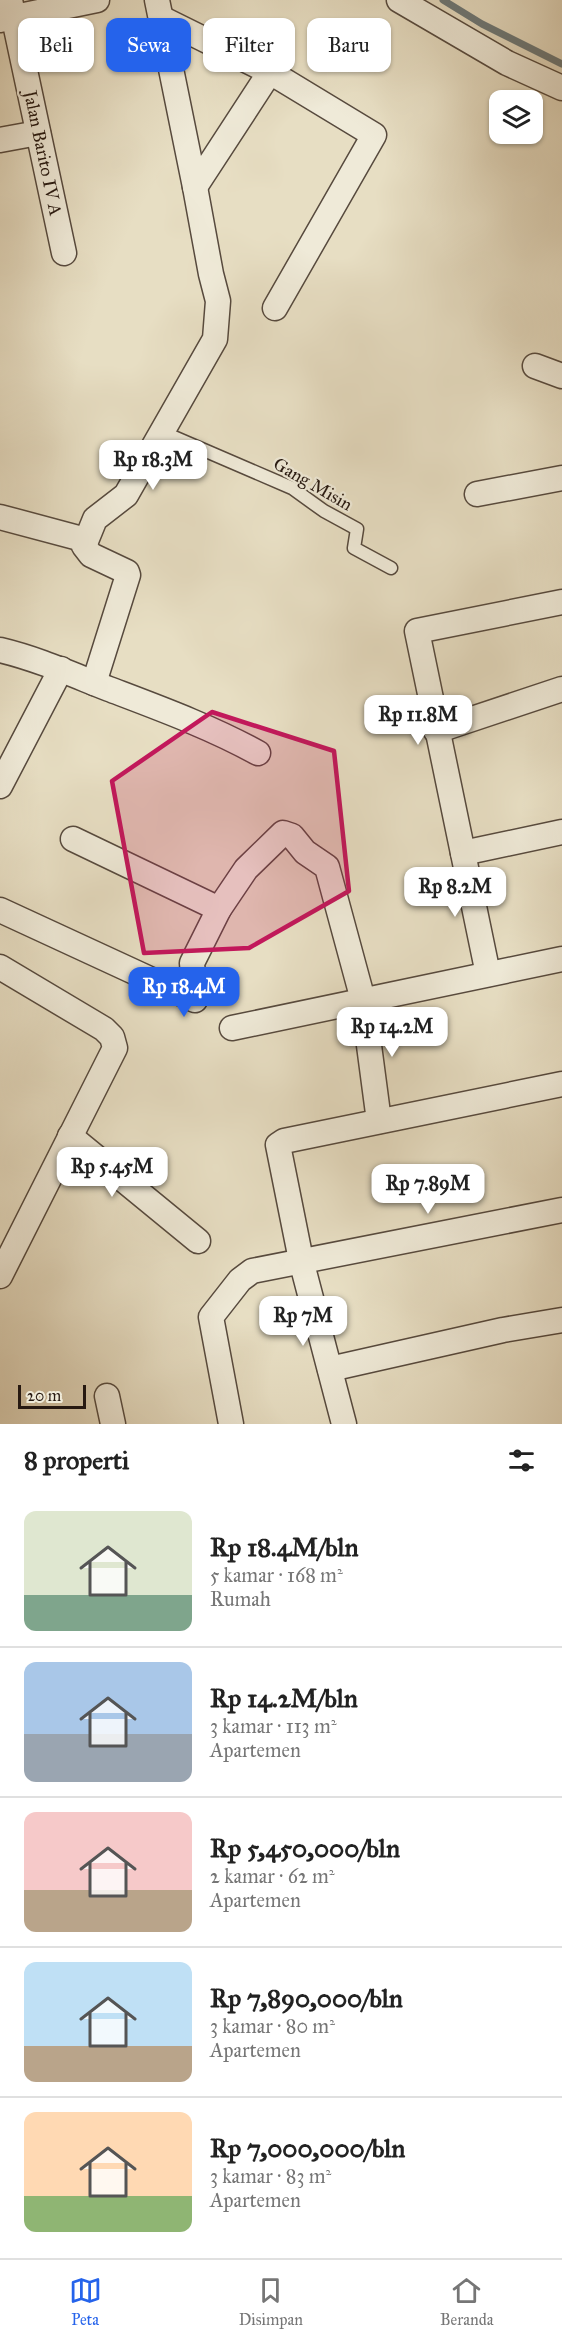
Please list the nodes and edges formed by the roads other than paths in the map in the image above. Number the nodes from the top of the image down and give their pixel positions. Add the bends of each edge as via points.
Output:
1 (97, 0) edge
2 (399, 0) edge
3 (159, 9) edge
4 (8, 12) edge
5 (203, 34) edge
6 (270, 72) joint
7 (562, 88) edge
8 (38, 133) junction
9 (0, 140) edge
10 (195, 187) junction
11 (64, 253) dead end
12 (274, 308) dead end
13 (536, 366) dead end
14 (562, 376) edge
15 (162, 432) junction
16 (562, 478) edge
17 (477, 494) dead end
18 (0, 517) edge
19 (86, 540) junction
20 (391, 568) dead end
21 (562, 602) edge
22 (0, 650) edge
23 (61, 669) junction
24 (94, 683) junction
25 (562, 689) edge
26 (436, 731) junction
27 (258, 753) dead end
28 (0, 786) edge
29 (562, 832) edge
30 (73, 838) dead end
31 (462, 853) junction
32 (219, 909) junction
33 (0, 910) edge
34 (562, 959) edge
35 (0, 967) edge
36 (488, 974) junction
37 (363, 1000) junction
38 (232, 1028) dead end
39 (562, 1084) edge
40 (379, 1121) junction
41 (70, 1136) junction
42 (562, 1210) edge
43 (198, 1241) dead end
44 (301, 1260) junction
45 (0, 1276) edge
46 (562, 1320) edge
47 (330, 1369) junction
48 (107, 1396) dead end
49 (113, 1424) edge
50 (231, 1424) edge
51 (344, 1424) edge

1 - 4 street
2 - 7 street via 507,63
3 - 5 street
3 - 10 street
4 - 8 street, Jalan Barito IV A
6 - 10 street
6 - 12 street via 374,135
8 - 9 street
8 - 11 street, Jalan Barito IV A
10 - 15 street via 218,301 215,339
13 - 14 street
15 - 19 street via 126,495 95,519
15 - 20 lane, Gang Misin via 292,488 357,529 354,548
16 - 17 street
18 - 19 street
19 - 24 street via 84,546 90,555 128,575
21 - 26 street via 417,631
22 - 23 street
23 - 24 street
23 - 28 street
24 - 27 street
25 - 26 street
26 - 31 street
29 - 31 street
30 - 32 street
31 - 36 street
32 - 33 street via 192,963 195,1000
32 - 37 street via 246,869 283,833 292,836 305,852 327,867
34 - 36 street
35 - 41 street via 104,1029 114,1042 111,1058
36 - 37 street
37 - 38 street
37 - 40 street
39 - 40 street
40 - 44 street via 278,1145
41 - 43 street
41 - 45 street
42 - 44 street
44 - 47 street
44 - 50 street via 252,1272 240,1280 211,1317
46 - 47 street
47 - 51 street
48 - 49 street

